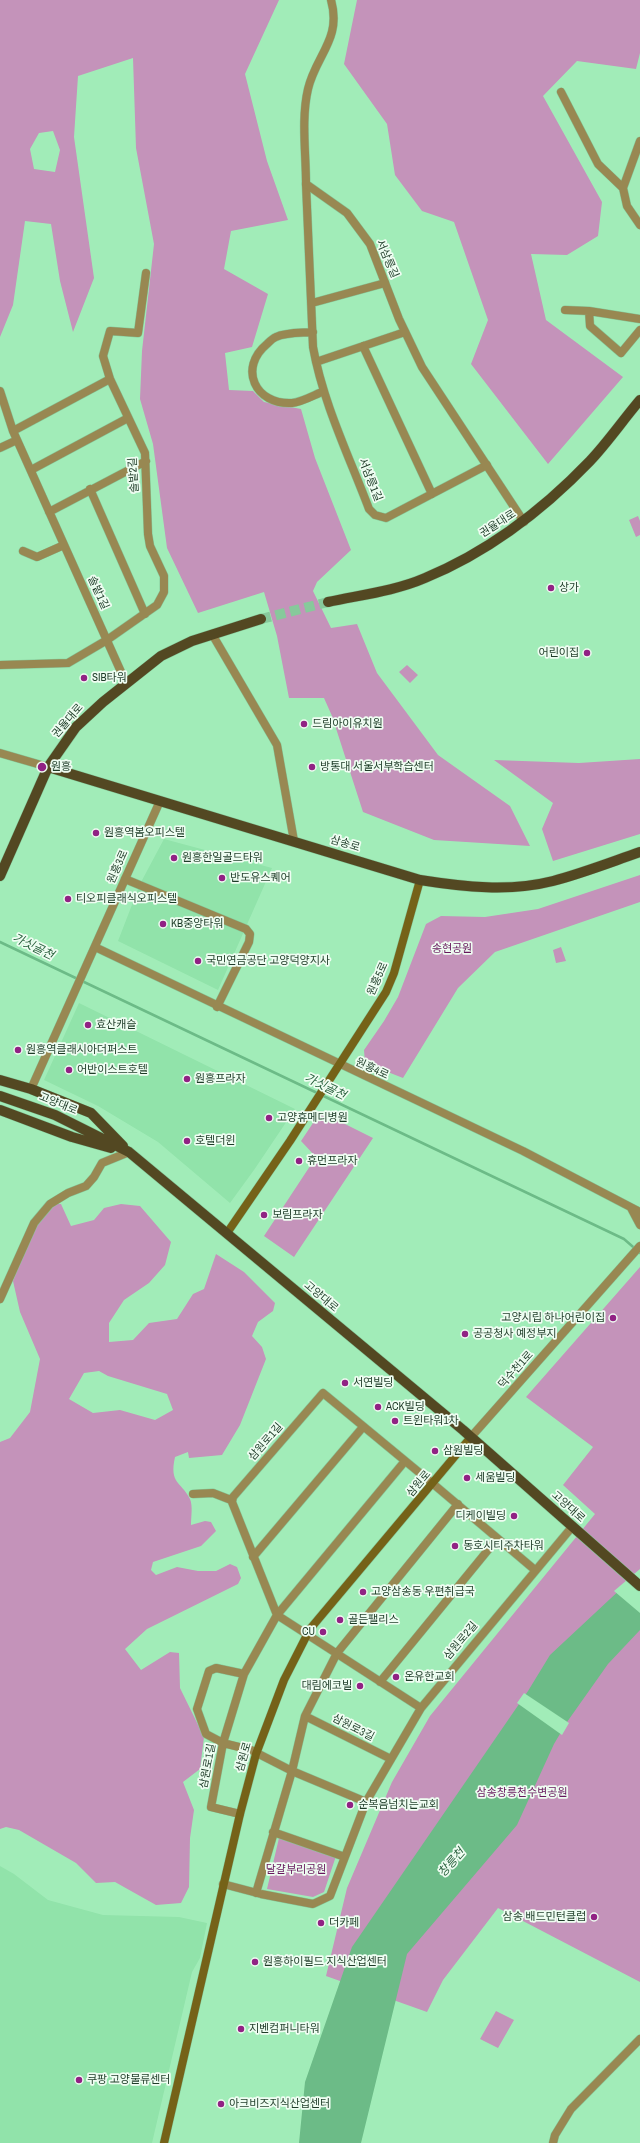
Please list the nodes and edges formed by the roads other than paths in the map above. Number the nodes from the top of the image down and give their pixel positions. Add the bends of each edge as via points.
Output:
1 (331, 0) edge
2 (561, 92) dead end
3 (640, 141) edge
4 (306, 184) junction
5 (623, 188) junction
6 (640, 225) edge
7 (146, 273) dead end
8 (385, 283) junction
9 (312, 303) junction
10 (565, 310) dead end
11 (589, 311) junction
12 (640, 319) edge
13 (640, 330) edge
14 (313, 332) junction
15 (405, 332) junction
16 (363, 346) junction
17 (316, 362) junction
18 (110, 379) junction
19 (0, 391) edge
20 (324, 391) junction
21 (640, 400) edge
22 (128, 418) junction
23 (13, 431) junction
24 (17, 440) junction
25 (0, 448) edge
26 (146, 461) junction
27 (487, 465) junction
28 (31, 470) junction
29 (90, 489) junction
30 (432, 494) junction
31 (50, 512) junction
32 (524, 522) junction
33 (64, 545) junction
34 (23, 551) dead end
35 (328, 602) tunnel mouth
36 (144, 614) junction
37 (261, 619) tunnel mouth
38 (212, 634) junction
39 (107, 640) junction
40 (0, 665) edge
41 (126, 683) junction
42 (0, 753) edge
43 (48, 767) junction
44 (160, 801) junction
45 (294, 841) junction
46 (640, 852) edge
47 (0, 876) edge
48 (125, 879) junction
49 (420, 880) junction
50 (95, 947) junction
51 (217, 1007) junction
52 (339, 1065) junction
53 (0, 1080) edge
54 (31, 1089) junction
55 (0, 1096) edge
56 (0, 1110) edge
57 (128, 1152) junction
58 (630, 1207) junction
59 (640, 1212) edge
60 (640, 1225) edge
61 (227, 1233) junction
62 (640, 1246) edge
63 (0, 1299) edge
64 (363, 1427) junction
65 (471, 1437) junction
66 (405, 1461) junction
67 (433, 1483) junction
68 (193, 1494) dead end
69 (231, 1500) junction
70 (458, 1504) junction
71 (572, 1527) junction
72 (497, 1539) junction
73 (253, 1557) junction
74 (535, 1570) junction
75 (640, 1586) edge
76 (277, 1614) junction
77 (307, 1634) junction
78 (337, 1653) junction
79 (244, 1674) junction
80 (380, 1682) junction
81 (420, 1708) junction
82 (305, 1716) junction
83 (223, 1743) junction
84 (256, 1754) junction
85 (391, 1759) junction
86 (292, 1771) junction
87 (366, 1802) junction
88 (240, 1814) junction
89 (273, 1832) junction
90 (345, 1857) junction
91 (223, 1884) junction
92 (256, 1893) junction
93 (640, 2039) edge
94 (164, 2143) edge
95 (553, 2143) edge

1 - 4 street via 335,23 308,88 305,105
2 - 5 street via 598,164
3 - 5 street
4 - 8 street, 서삼릉길 via 347,212 370,244
4 - 9 street, 서삼릉1길
5 - 6 street via 627,206
7 - 18 street, 솔밭2길 via 138,333 110,331 103,356
8 - 9 street
8 - 15 street, 서삼릉길
9 - 14 street, 서삼릉1길
10 - 11 street
11 - 12 street
11 - 13 street via 590,326 621,353
14 - 17 street, 서삼릉1길
14 - 20 street via 276,337 261,349 253,365 253,379 260,393 273,401 293,403
15 - 16 street
15 - 27 street, 서삼릉길 via 422,367
16 - 17 street
16 - 30 street
17 - 20 street, 서삼릉1길
18 - 22 street, 솔밭2길
18 - 23 street
19 - 23 street, 솔밭1길
20 - 30 street, 서삼릉1길 via 369,509 375,515 386,518
21 - 32 main road, 권율대로 via 590,461
22 - 26 street, 솔밭2길 via 145,453
22 - 28 street
23 - 24 street, 솔밭1길
24 - 25 street
24 - 28 street, 솔밭1길
26 - 29 street
26 - 36 street, 솔밭2길 via 148,534 150,546 164,576 164,592 157,605
27 - 30 street, 서삼릉1길
27 - 32 street, 서삼릉길
28 - 31 street, 솔밭1길
29 - 31 street
29 - 36 street
31 - 33 street, 솔밭1길
32 - 35 main road, 권율대로 via 490,544 424,579 396,588
33 - 34 street via 37,557
33 - 39 street, 솔밭1길
36 - 39 street, 솔밭2길
37 - 38 main road, 권율대로
38 - 41 main road, 권율대로 via 161,656
38 - 45 street via 277,745
39 - 40 street, 솔밭2길 via 68,662
39 - 41 street, 솔밭1길
41 - 43 main road, 권율대로 via 76,727
42 - 43 street
43 - 44 main road, 삼송로
43 - 47 main road, 권율대로
44 - 45 main road, 삼송로
44 - 48 street, 원흥3로
45 - 49 main road, 삼송로
46 - 49 main road, 삼송로 via 552,881 519,886 459,887
48 - 50 street, 원흥3로
48 - 51 street via 246,929 250,934 249,942
49 - 52 main road, 원흥5로 via 394,973 386,992
50 - 51 street, 원흥4로
50 - 54 street, 원흥3로
51 - 52 street, 원흥4로
52 - 58 street, 원흥4로 via 522,1151
52 - 61 main road, 원흥5로
53 - 54 main road
54 - 57 main road via 91,1113
55 - 57 main road, 고양대로 via 55,1115
56 - 57 main road via 72,1137
57 - 61 main road, 고양대로
57 - 63 street via 104,1161 86,1186 50,1204 34,1222
58 - 59 street, 원흥4로
58 - 60 street
61 - 65 main road, 고양대로
62 - 65 street, 덕수천1로
64 - 66 street, 삼원로1길
64 - 69 street, 삼원로1길 via 322,1393
64 - 73 street
65 - 67 main road, 삼원로
65 - 71 main road, 고양대로
66 - 67 street, 삼원로1길
66 - 76 street, 삼원로1길
67 - 70 street
67 - 77 main road, 삼원로
68 - 69 street via 213,1494
69 - 73 street
70 - 72 street
70 - 78 street
71 - 74 street, 삼원로2길
71 - 75 main road, 고양대로
72 - 74 street
72 - 80 street
73 - 76 street
74 - 81 street, 삼원로2길
76 - 77 street
76 - 79 street, 삼원로1길
77 - 78 street
77 - 84 main road, 삼원로 via 284,1680
78 - 80 street
78 - 82 street
79 - 83 street, 삼원로1길
79 - 83 street via 216,1668 209,1671 207,1677 198,1709 206,1734
80 - 81 street
81 - 85 street
82 - 85 street, 삼원로3길
82 - 86 street
83 - 84 street via 251,1750
83 - 88 street, 삼원로1길 via 211,1807
84 - 86 street
84 - 88 main road, 삼원로
85 - 87 street
86 - 87 street
86 - 89 street
87 - 90 street
88 - 91 main road, 삼원로
89 - 90 street
89 - 92 street
90 - 92 street via 330,1896 313,1904
91 - 92 street
91 - 94 main road, 삼원로
93 - 95 street via 571,2109 554,2135

